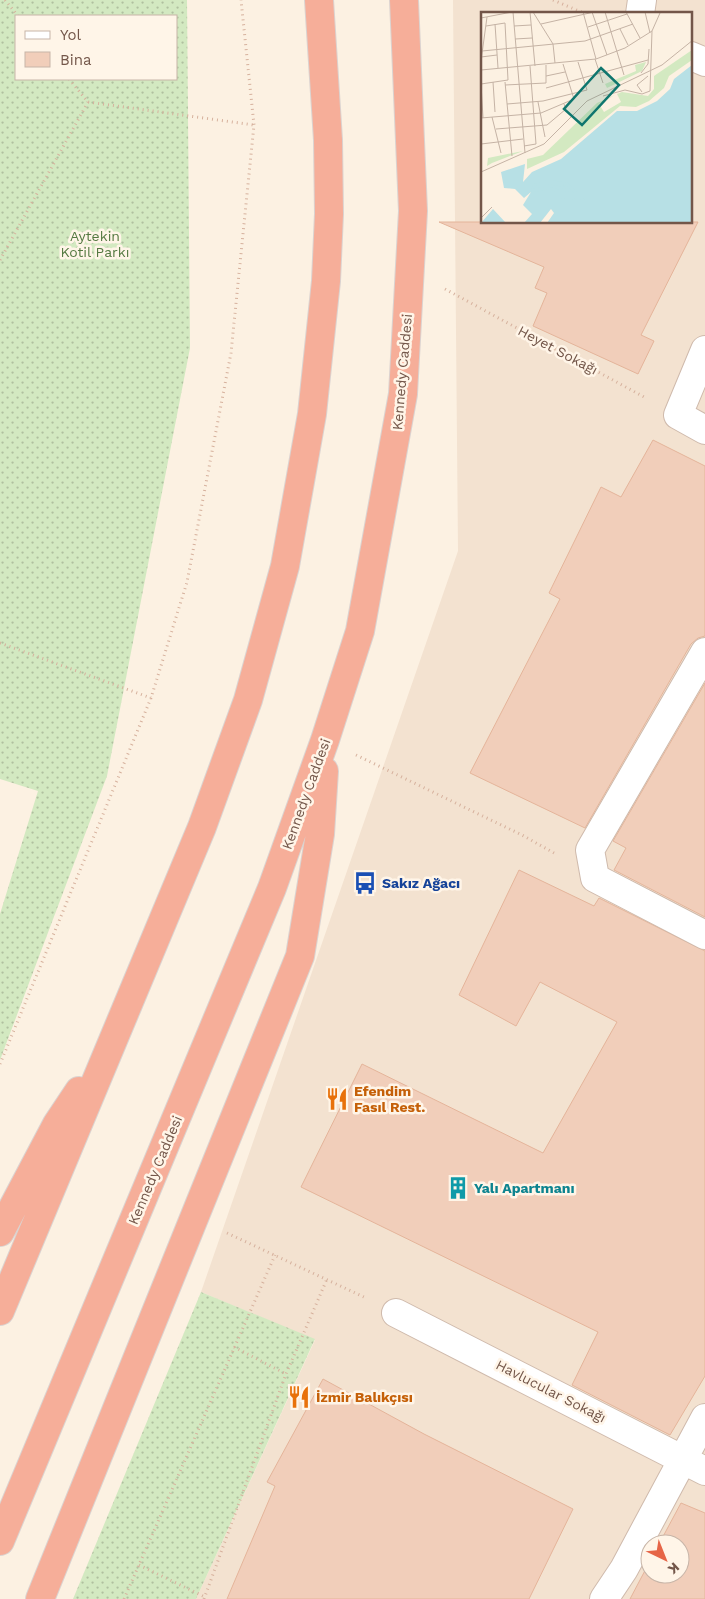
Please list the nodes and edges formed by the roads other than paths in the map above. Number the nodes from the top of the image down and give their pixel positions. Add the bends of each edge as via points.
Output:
1 (319, 0) edge
2 (404, 0) edge
3 (692, 56) edge
4 (705, 62) edge
5 (705, 350) edge
6 (705, 430) edge
7 (705, 652) edge
8 (326, 740) junction
9 (705, 935) edge
10 (113, 1039) junction
11 (0, 1232) edge
12 (0, 1311) edge
13 (396, 1313) road end
14 (705, 1418) edge
15 (694, 1464) edge
16 (0, 1541) edge
17 (40, 1599) edge
18 (604, 1599) edge

1 - 10 highway via 328,140 326,281 312,414 284,566 248,700 205,818
2 - 8 highway, Kennedy Caddesi via 412,211 403,394 360,631
3 - 4 street
5 - 6 street via 678,415
7 - 9 street via 590,850 596,878
8 - 16 highway, Kennedy Caddesi via 272,888
8 - 17 highway via 320,834 300,956
10 - 11 highway via 57,1124
10 - 12 highway
13 - 15 street, Havlucular Sokağı
14 - 15 street
15 - 18 street

